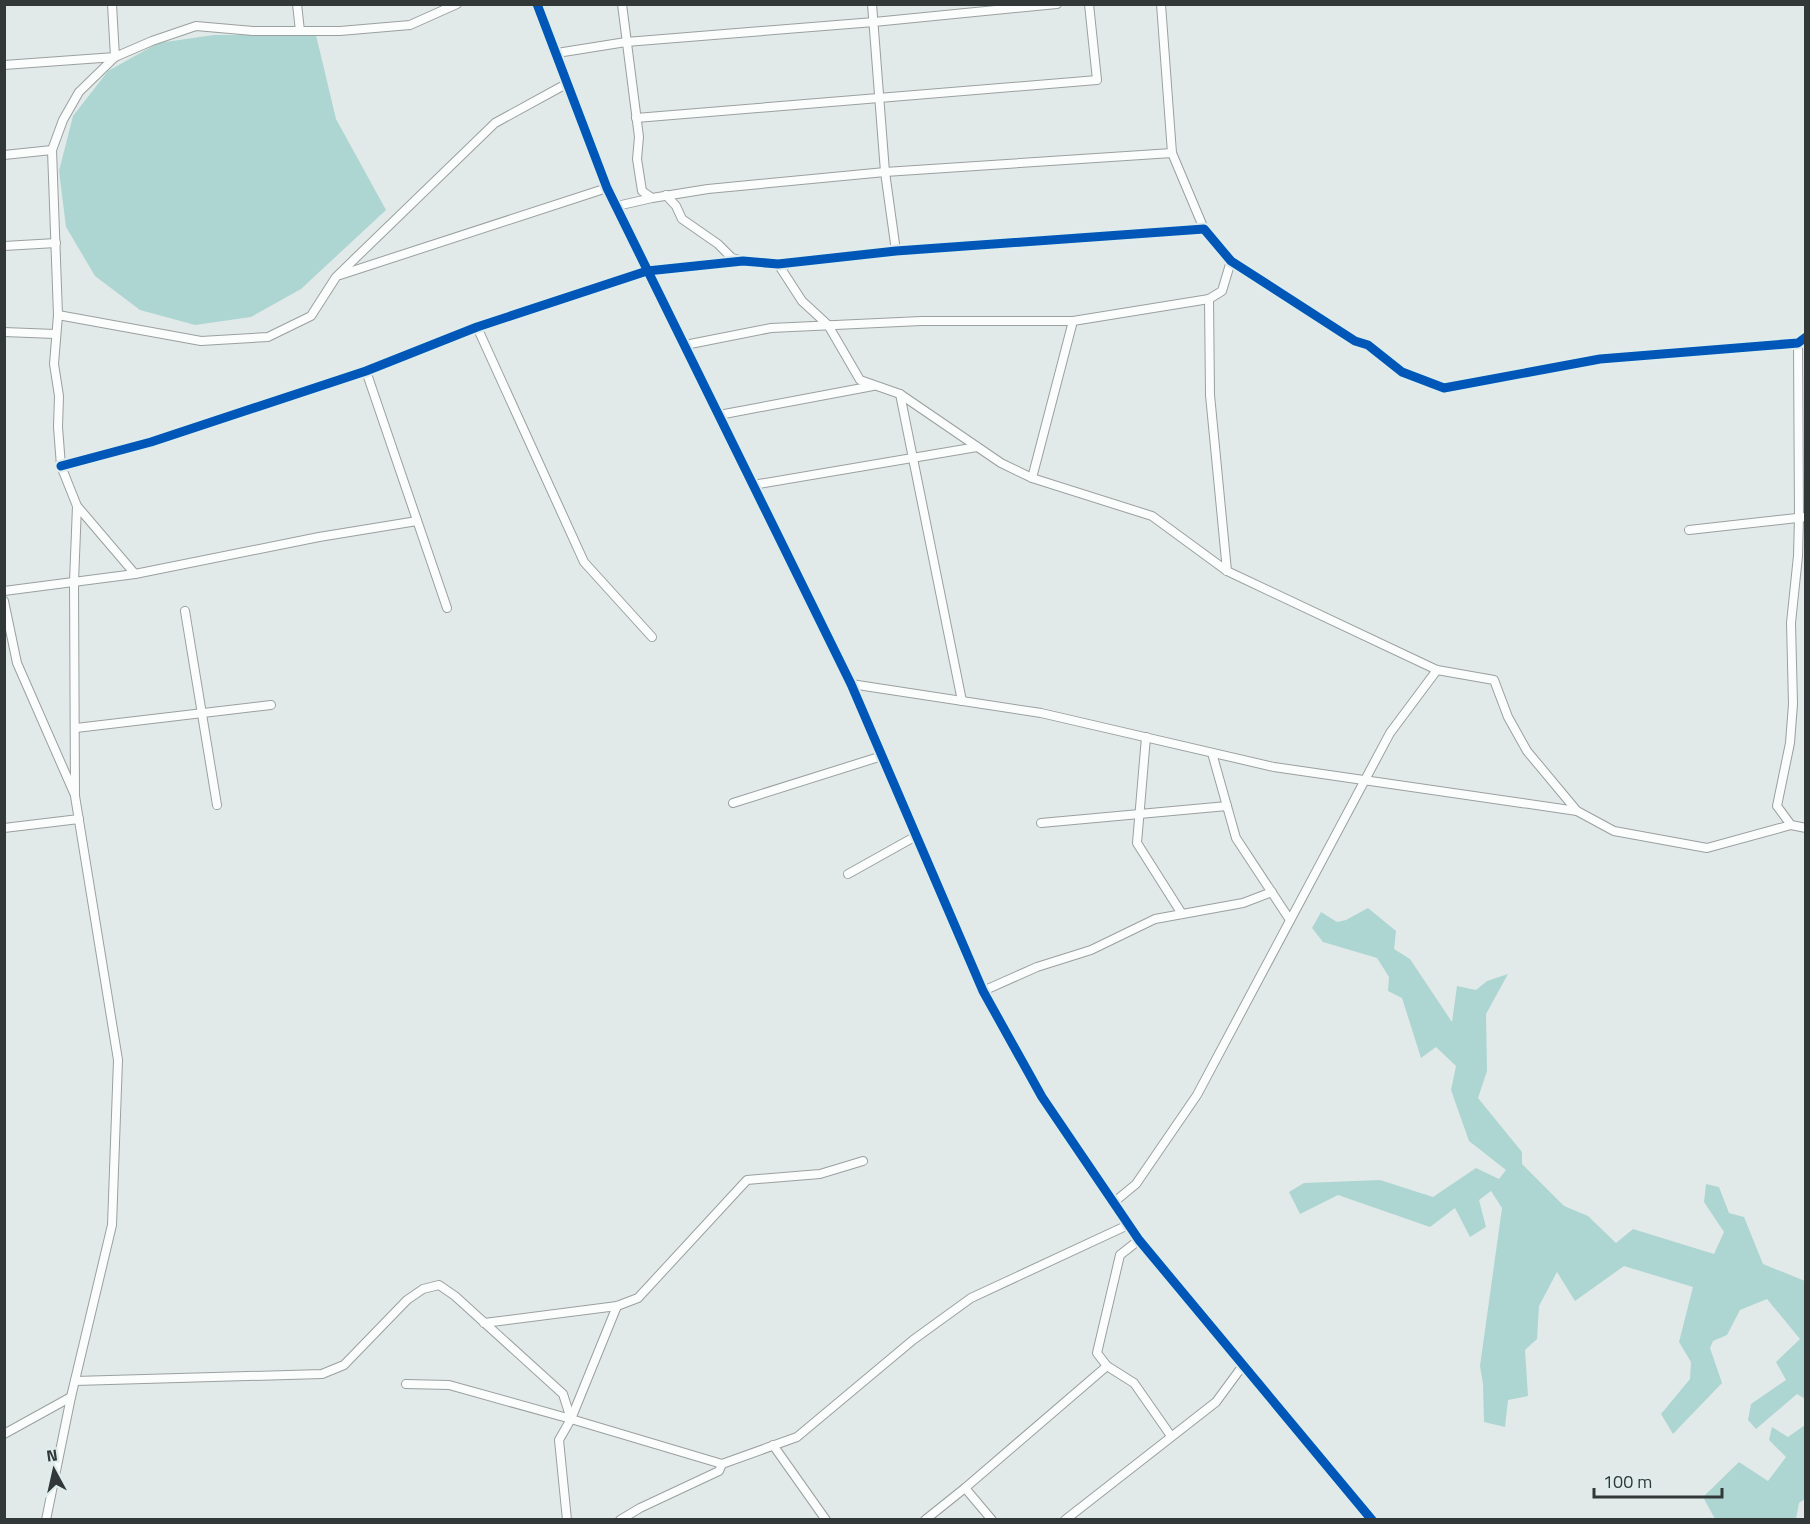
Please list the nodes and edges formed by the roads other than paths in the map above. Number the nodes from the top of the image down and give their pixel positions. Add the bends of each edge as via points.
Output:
1 (112, 4) edge
2 (297, 4) edge
3 (457, 4) edge
4 (537, 4) edge
5 (622, 4) edge
6 (872, 4) edge
7 (1057, 4) edge
8 (1089, 4) edge
9 (1161, 4) edge
10 (874, 22) junction
11 (300, 31) junction
12 (626, 42) junction
13 (557, 53) junction
14 (115, 57) junction
15 (4, 65) edge
16 (568, 83) junction
17 (878, 98) junction
18 (636, 118) junction
19 (52, 150) junction
20 (1172, 153) junction
21 (4, 155) edge
22 (885, 172) junction
23 (607, 188) junction
24 (666, 195) junction
25 (652, 198) junction
26 (617, 206) junction
27 (1204, 229) junction
28 (56, 243) junction
29 (4, 246) edge
30 (896, 251) junction
31 (743, 261) junction
32 (1231, 261) junction
33 (778, 264) junction
34 (647, 271) junction
35 (336, 277) junction
36 (1209, 299) junction
37 (58, 315) junction
38 (1073, 321) junction
39 (828, 325) junction
40 (477, 327) junction
41 (4, 332) edge
42 (55, 334) junction
43 (1802, 340) edge
44 (685, 345) junction
45 (366, 371) junction
46 (875, 385) junction
47 (900, 394) junction
48 (719, 415) junction
49 (977, 447) junction
50 (913, 458) junction
51 (60, 466) junction
52 (1032, 478) junction
53 (753, 485) junction
54 (76, 506) junction
55 (1802, 517) edge
56 (417, 521) junction
57 (1689, 530) dead end
58 (1227, 571) junction
59 (135, 574) junction
60 (74, 582) junction
61 (4, 591) edge
62 (4, 601) edge
63 (447, 608) dead end
64 (185, 611) dead end
65 (652, 637) dead end
66 (1437, 670) junction
67 (850, 684) junction
68 (962, 701) junction
69 (271, 705) dead end
70 (202, 713) junction
71 (76, 728) junction
72 (1146, 737) junction
73 (1212, 753) junction
74 (882, 756) junction
75 (1365, 780) junction
76 (75, 796) junction
77 (733, 803) dead end
78 (217, 805) dead end
79 (1227, 806) junction
80 (1577, 811) junction
81 (1140, 812) junction
82 (79, 819) junction
83 (1041, 823) dead end
84 (1791, 825) junction
85 (4, 828) edge
86 (1806, 828) edge
87 (916, 836) junction
88 (848, 874) dead end
89 (1272, 892) junction
90 (1182, 914) junction
91 (1290, 920) junction
92 (983, 992) junction
93 (863, 1161) dead end
94 (1113, 1203) junction
95 (1128, 1225) junction
96 (1139, 1240) junction
97 (617, 1306) junction
98 (484, 1323) junction
99 (1244, 1364) junction
100 (1107, 1366) junction
101 (75, 1381) junction
102 (406, 1384) dead end
103 (71, 1397) junction
104 (571, 1419) junction
105 (4, 1434) edge
106 (1171, 1437) junction
107 (773, 1445) junction
108 (722, 1464) junction
109 (965, 1488) junction
110 (46, 1520) edge
111 (567, 1520) edge
112 (620, 1520) edge
113 (826, 1520) edge
114 (925, 1520) edge
115 (992, 1520) edge
116 (1065, 1520) edge
117 (1372, 1520) edge

1 - 14 street
2 - 11 street
3 - 11 street via 410,25
4 - 13 street
5 - 12 street
6 - 10 street
7 - 10 street
8 - 17 street via 1097,80
9 - 20 street
10 - 12 street
10 - 17 street
11 - 14 street via 196,26
12 - 13 street
12 - 18 street
13 - 16 street
14 - 15 street
14 - 19 street via 79,92
16 - 23 street
16 - 35 street via 495,123
17 - 18 street
17 - 22 street
18 - 25 street via 642,191
19 - 21 street
19 - 28 street
20 - 22 street
20 - 27 street
22 - 24 street
22 - 30 street
23 - 26 street
23 - 35 street
24 - 25 street
24 - 31 street via 682,219 732,258
25 - 26 street
26 - 34 street
27 - 30 street
27 - 32 street
28 - 29 street
28 - 37 street
30 - 33 street
31 - 33 street
31 - 34 street
32 - 36 street via 1222,291
32 - 43 street via 1355,341 1368,345 1402,372 1444,388 1600,359
33 - 39 street via 802,301
34 - 40 street
34 - 44 street
35 - 37 street via 310,316 268,337 201,341
36 - 38 street
36 - 58 street via 1210,395
37 - 42 street
38 - 39 street
38 - 52 street
39 - 44 street via 771,328
39 - 46 street via 860,380
40 - 45 street
40 - 65 street via 584,562
41 - 42 street
42 - 51 street
43 - 55 street
44 - 48 street
45 - 51 street via 150,442
45 - 56 street
46 - 47 street
46 - 48 street
47 - 49 street
47 - 50 street
48 - 53 street
49 - 50 street
49 - 52 street
50 - 53 street
50 - 68 street
51 - 54 street
52 - 58 street via 1152,516
53 - 67 street
54 - 59 street
54 - 60 street
55 - 57 street
55 - 84 street via 1791,623 1790,743 1777,806
56 - 59 street
56 - 63 street
58 - 66 street
59 - 60 street
60 - 61 street
60 - 71 street
62 - 76 street via 17,663
64 - 70 street
66 - 75 street via 1390,733
66 - 80 street via 1494,680 1508,717 1527,750
67 - 68 street
67 - 74 street
68 - 72 street via 1041,713
69 - 70 street
70 - 71 street
70 - 78 street
71 - 76 street
72 - 73 street
72 - 81 street
73 - 75 street via 1274,767
73 - 79 street
74 - 77 street
74 - 87 street
75 - 80 street
75 - 91 street
76 - 82 street
79 - 81 street
79 - 89 street via 1236,838
80 - 84 street via 1614,831 1707,848
81 - 83 street
81 - 90 street via 1137,843
82 - 85 street
82 - 101 street via 118,1060 112,1225
84 - 86 street
87 - 88 street
87 - 92 street
89 - 90 street via 1243,903
89 - 91 street
90 - 92 street via 1155,919 1091,951 1036,968
91 - 94 street via 1197,1095 1136,1184
92 - 94 street via 1042,1097
93 - 97 street via 820,1174 747,1180 638,1298
94 - 95 street
95 - 96 street
95 - 107 street via 971,1298 913,1340 797,1437
96 - 99 street
96 - 100 street via 1120,1255 1097,1353
97 - 98 street
97 - 104 street
98 - 101 street via 439,1285 407,1299 344,1365 322,1374
98 - 104 street via 563,1394
99 - 106 street via 1216,1402
99 - 117 street
100 - 106 street via 1134,1383
100 - 109 street
101 - 103 street
102 - 104 street via 449,1385
103 - 105 street
103 - 110 street
104 - 108 street
104 - 111 street via 559,1440
106 - 116 street
107 - 108 street
107 - 113 street
108 - 112 street via 719,1471
109 - 114 street
109 - 115 street

